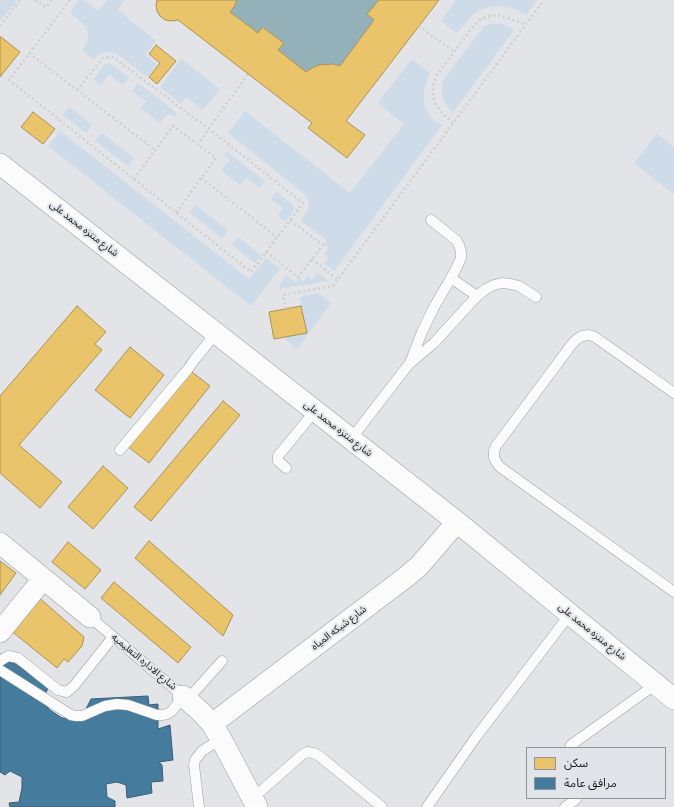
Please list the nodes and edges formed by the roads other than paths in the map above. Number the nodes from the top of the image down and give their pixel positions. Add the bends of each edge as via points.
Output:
1 (0, 164) edge
2 (431, 220) dead end
3 (451, 278) junction
4 (477, 296) junction
5 (536, 297) dead end
6 (216, 333) junction
7 (409, 364) junction
8 (674, 393) edge
9 (315, 411) junction
10 (350, 439) junction
11 (120, 450) dead end
12 (286, 468) dead end
13 (457, 522) junction
14 (0, 543) edge
15 (43, 578) junction
16 (674, 592) edge
17 (570, 614) junction
18 (90, 617) joint
19 (0, 632) edge
20 (113, 637) junction
21 (0, 660) edge
22 (222, 661) dead end
23 (0, 670) edge
24 (656, 684) junction
25 (186, 697) junction
26 (674, 698) edge
27 (216, 731) junction
28 (570, 747) edge
29 (576, 799) edge
30 (255, 803) edge
31 (199, 807) edge
32 (382, 807) edge
33 (427, 807) edge
34 (565, 807) edge

1 - 6 street, شارع منتزه محمد على
2 - 3 lane via 459,245 461,258
3 - 4 lane
3 - 7 lane via 433,309
4 - 5 lane via 486,289 502,283 519,286
4 - 7 lane via 434,342
6 - 9 street, شارع منتزه محمد على
6 - 11 lane
7 - 10 lane
8 - 16 lane via 595,337 582,336 572,344 494,451 494,457 500,467
9 - 10 street, شارع منتزه محمد على
9 - 12 lane via 278,456 278,461
10 - 13 street, شارع منتزه محمد على
13 - 17 street, شارع منتزه محمد على
13 - 27 street, شارع شبكه المياه via 419,566
14 - 15 street, شارع الاداره التعليميه
15 - 18 street, شارع الاداره التعليميه
15 - 19 street
17 - 24 street, شارع منتزه محمد على
17 - 33 lane via 476,737
18 - 20 lane, شارع الاداره التعليميه
20 - 21 lane via 67,692 58,690 18,658 8,656
20 - 25 lane, شارع الاداره التعليميه
22 - 25 lane
23 - 25 lane via 66,713 76,716 117,704 162,715 172,711
24 - 26 street, شارع منتزه محمد على
24 - 28 lane
25 - 27 street, شارع الاداره التعليميه
27 - 30 street, شارع الاداره التعليميه
27 - 31 lane via 195,760
29 - 34 lane
30 - 32 lane via 303,754 308,752 318,756

